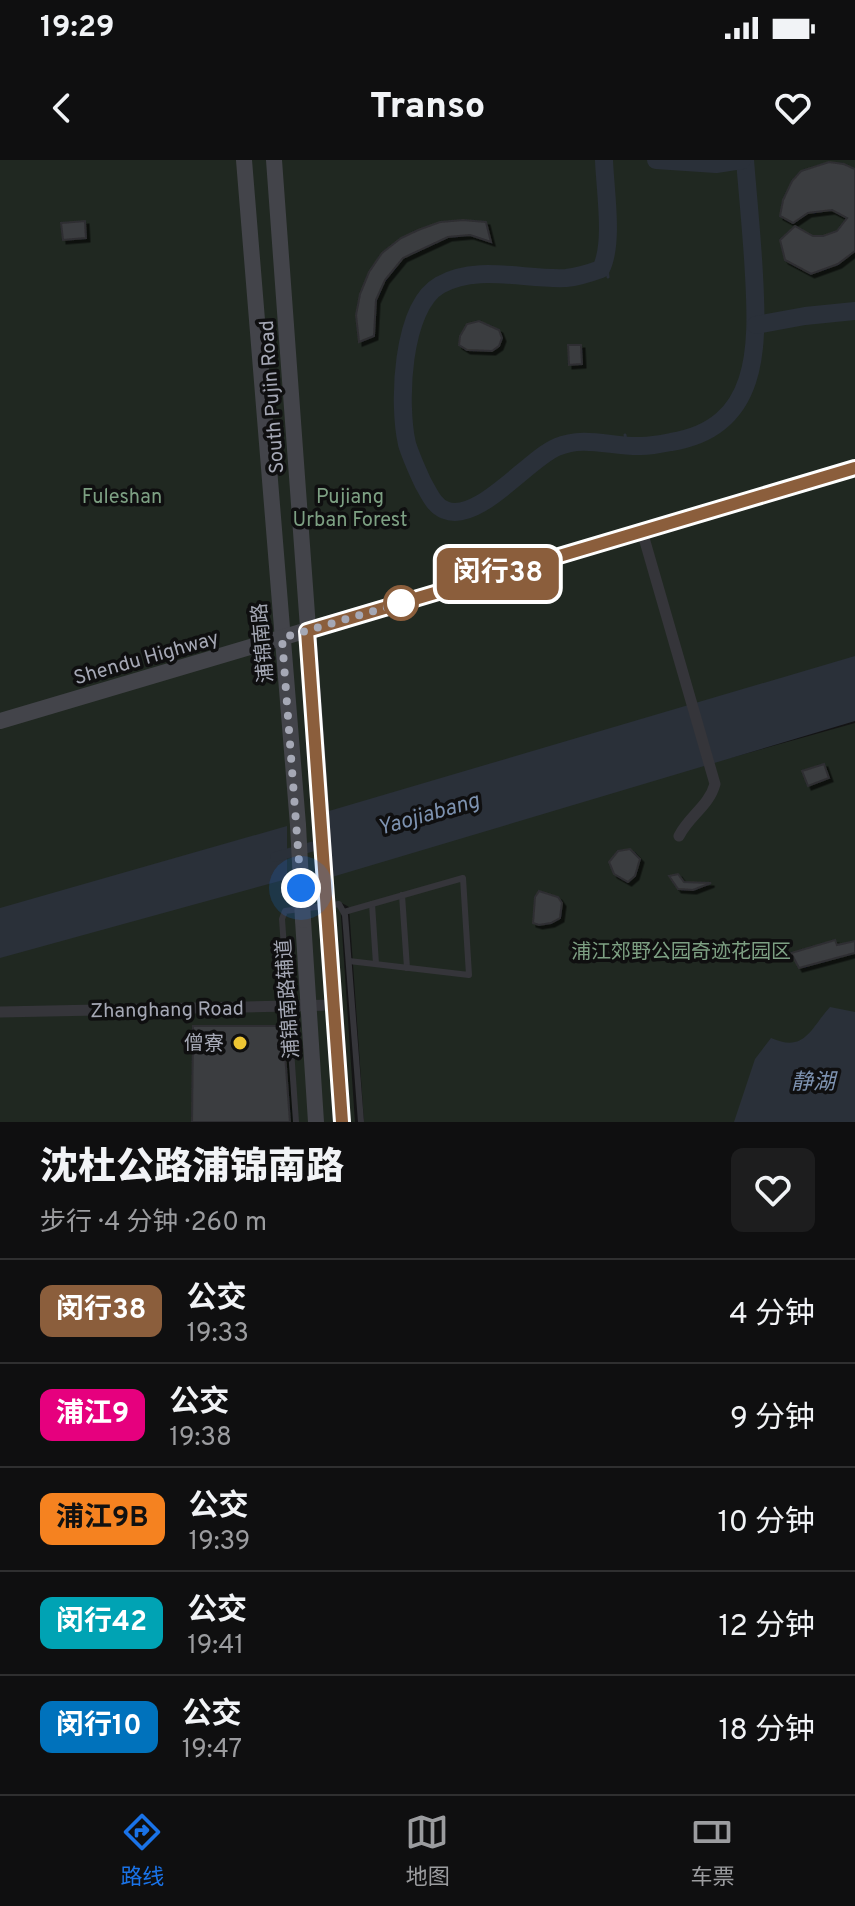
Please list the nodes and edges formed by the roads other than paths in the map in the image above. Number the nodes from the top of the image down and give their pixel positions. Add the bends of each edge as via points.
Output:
1 (244, 160) edge
2 (274, 160) edge
3 (855, 468) edge
4 (642, 531) junction
5 (307, 631) junction
6 (282, 638) junction
7 (0, 721) edge
8 (679, 836) dead end
9 (402, 895) junction
10 (372, 904) junction
11 (335, 915) junction
12 (349, 961) junction
13 (376, 964) junction
14 (407, 968) junction
15 (308, 1005) junction
16 (334, 1005) junction
17 (287, 1006) junction
18 (0, 1012) edge
19 (296, 1122) edge
20 (316, 1122) edge
21 (342, 1122) edge
22 (361, 1122) edge

1 - 6 main road, 浦锦南路
2 - 5 main road, South Pujin Road
3 - 4 main road, Shendu Highway
4 - 5 main road, Shendu Highway
4 - 8 street via 715,784
5 - 6 main road, Shendu Highway
5 - 11 main road, South Pujin Road, bridge
6 - 7 main road, Shendu Highway
6 - 15 main road, 浦锦南路, bridge
9 - 10 lane
9 - 14 lane
9 - 14 lane via 463,878 469,975
10 - 11 lane
10 - 13 lane
11 - 12 lane
11 - 16 main road, South Pujin Road
11 - 17 lane, 浦锦南路辅道 via 339,904 285,911
12 - 13 lane
12 - 22 lane
13 - 14 lane
15 - 16 street, Zhanghang Road
15 - 17 street, Zhanghang Road
15 - 20 main road, 浦锦南路
16 - 21 main road, South Pujin Road
17 - 18 street, Zhanghang Road
17 - 19 lane, 浦锦南路辅道

